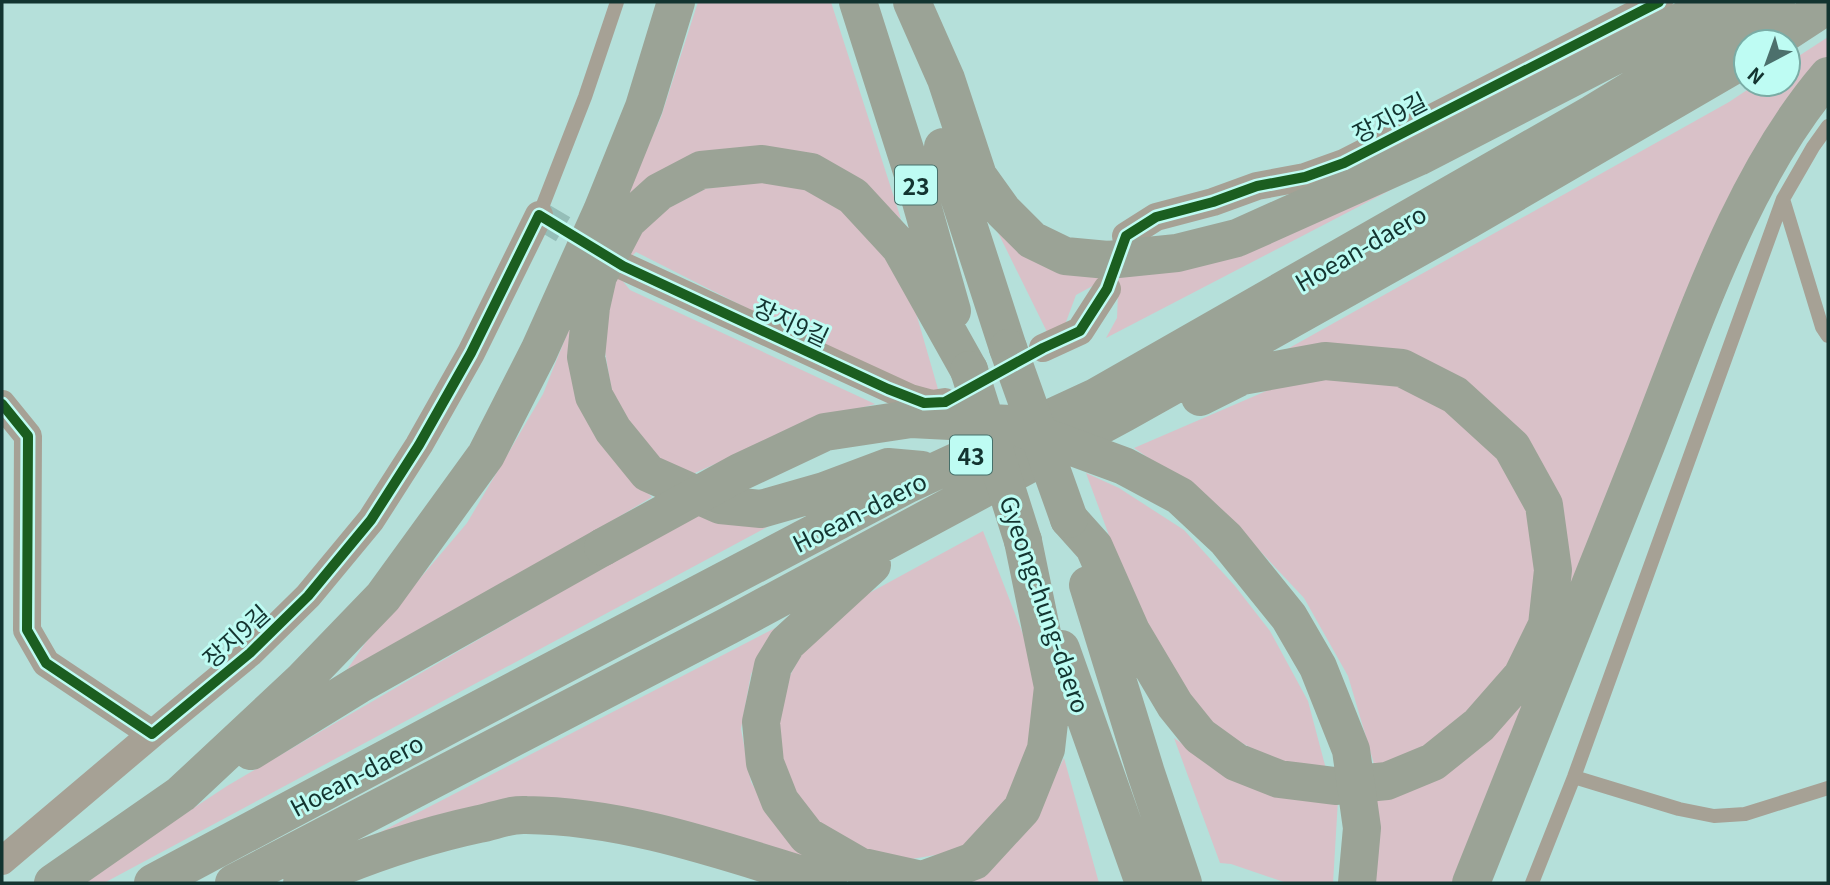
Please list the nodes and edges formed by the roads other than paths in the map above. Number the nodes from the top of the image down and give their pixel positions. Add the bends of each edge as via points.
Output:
1 (617, 2) edge
2 (676, 2) edge
3 (858, 2) edge
4 (896, 2) edge
5 (912, 2) edge
6 (1659, 2) edge
7 (1719, 2) edge
8 (1776, 2) edge
9 (1828, 5) edge
10 (1793, 28) edge
11 (1732, 66) edge
12 (1828, 76) edge
13 (1828, 126) edge
14 (1783, 199) junction
15 (539, 215) joint
16 (1126, 236) dead end
17 (623, 265) tunnel mouth
18 (1107, 289) dead end
19 (1828, 336) edge
20 (1025, 348) junction
21 (970, 370) junction
22 (945, 402) dead end
23 (2, 404) edge
24 (1108, 421) junction
25 (935, 472) junction
26 (1069, 519) junction
27 (917, 524) junction
28 (1023, 541) junction
29 (152, 734) junction
30 (1574, 777) junction
31 (1828, 788) edge
32 (181, 794) junction
33 (2, 861) edge
34 (53, 883) edge
35 (153, 883) edge
36 (234, 883) edge
37 (302, 883) edge
38 (828, 883) edge
39 (1144, 883) edge
40 (1183, 883) edge
41 (1357, 883) edge
42 (1471, 883) edge
43 (1532, 883) edge

1 - 15 lane via 586,97
2 - 32 main road via 644,107 602,211 486,455 383,597 302,681
3 - 21 main road, Gyeongchung-daero / 23
4 - 20 main road, Gyeongchung-daero / 23
5 - 7 main road via 946,79 978,176 1003,211 1032,240 1065,256 1108,260 1177,253 1237,238 1419,157
6 - 16 street, 장지9길 via 1344,163 1156,217
8 - 25 main road, Hoean-daero / 43 via 1592,114 1096,397
9 - 10 main road
11 - 24 main road, Hoean-daero / 43
12 - 42 main road via 1763,169 1706,292
13 - 14 lane
14 - 19 lane
14 - 30 lane
15 - 29 street, 장지9길 via 471,352 371,520 308,596 250,653
17 - 22 street, 장지9길 via 910,398
18 - 20 street via 1080,331
20 - 26 main road, Gyeongchung-daero / 23, bridge
21 - 25 main road via 900,247 853,196 811,172 762,164 701,170 659,192 627,221 598,276 586,357 594,396 613,430 648,473 720,505 761,509 888,467
21 - 28 main road, Gyeongchung-daero / 23, bridge
23 - 29 street via 28,436 27,630 46,663
24 - 26 main road via 1160,416 1242,376 1325,361 1402,368 1454,395 1512,447 1545,505 1552,570 1546,625 1522,676 1479,725 1433,762 1387,781 1335,786 1279,779 1236,762 1200,736 1175,705 1131,631 1094,547
24 - 27 main road, Hoean-daero / 43
25 - 35 main road, Hoean-daero / 43
26 - 40 main road, Gyeongchung-daero / 23
27 - 28 main road via 787,643 773,666 761,722 765,762 780,801 807,836 859,866 922,880 974,861 1022,809 1046,749 1053,687
27 - 36 main road, Hoean-daero / 43
28 - 39 main road, Gyeongchung-daero / 23
29 - 33 street, 장지9길
30 - 31 lane via 1714,816 1745,814
30 - 43 lane
32 - 34 main road
32 - 41 main road, bridge via 358,685 603,547 740,472 825,432 911,419 1010,424 1124,466 1180,496 1226,539 1289,617 1318,667 1351,750 1362,828
37 - 38 main road via 437,833 524,814 597,821 676,837

